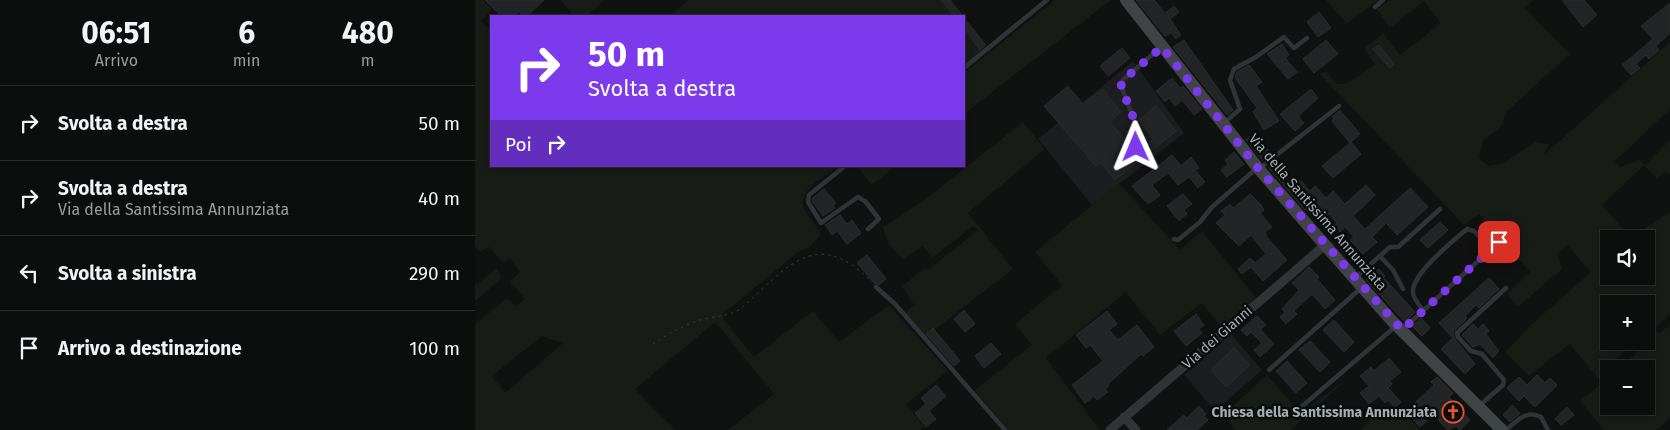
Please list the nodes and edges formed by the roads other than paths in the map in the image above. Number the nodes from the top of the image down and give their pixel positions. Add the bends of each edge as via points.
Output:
1 (1047, 0) edge
2 (1125, 0) edge
3 (1383, 0) edge
4 (1375, 7) dead end
5 (1307, 38) dead end
6 (1162, 47) junction
7 (965, 67) edge
8 (1339, 106) dead end
9 (1223, 124) junction
10 (1136, 147) dead end
11 (844, 167) edge
12 (1259, 168) junction
13 (1440, 209) dead end
14 (869, 229) dead end
15 (1174, 239) dead end
16 (1484, 242) dead end
17 (1499, 242) dead end
18 (1325, 245) junction
19 (1380, 256) junction
20 (1358, 283) junction
21 (876, 287) road end
22 (1506, 288) dead end
23 (1403, 289) dead end
24 (1423, 310) junction
25 (1399, 328) junction
26 (1269, 370) dead end
27 (1479, 406) junction
28 (1301, 408) dead end
29 (1125, 417) junction
30 (1005, 430) edge
31 (1110, 430) edge
32 (1135, 430) edge
33 (1502, 430) edge
34 (1506, 430) edge
35 (1548, 430) edge

1 - 7 lane
2 - 6 street, Via della Santissima Annunziata
3 - 4 lane
5 - 9 lane via 1294,48 1284,36 1234,69 1230,80 1240,109
6 - 9 street, Via della Santissima Annunziata
6 - 10 lane via 1123,80 1121,86 1137,127
8 - 12 lane
9 - 12 street, Via della Santissima Annunziata
11 - 14 lane via 809,196 808,202 821,223 858,197 879,220
12 - 15 lane via 1212,207 1200,222 1178,240
12 - 18 street, Via della Santissima Annunziata
13 - 19 lane via 1398,248 1390,247
16 - 24 lane via 1474,230 1467,229 1424,268 1413,287 1413,295
17 - 24 lane
18 - 20 street, Via della Santissima Annunziata
18 - 29 street, Via dei Gianni
19 - 20 lane
19 - 23 lane via 1393,270
20 - 25 street, Via della Santissima Annunziata
20 - 26 lane
21 - 30 lane via 895,304
22 - 27 lane via 1457,333 1471,351 1482,354 1504,380 1503,385
24 - 25 lane
25 - 27 street, Via della Santissima Annunziata
25 - 28 lane
27 - 33 street, Via della Santissima Annunziata
29 - 31 street, Via dei Gianni
29 - 32 street
34 - 35 lane via 1529,414 1541,417

